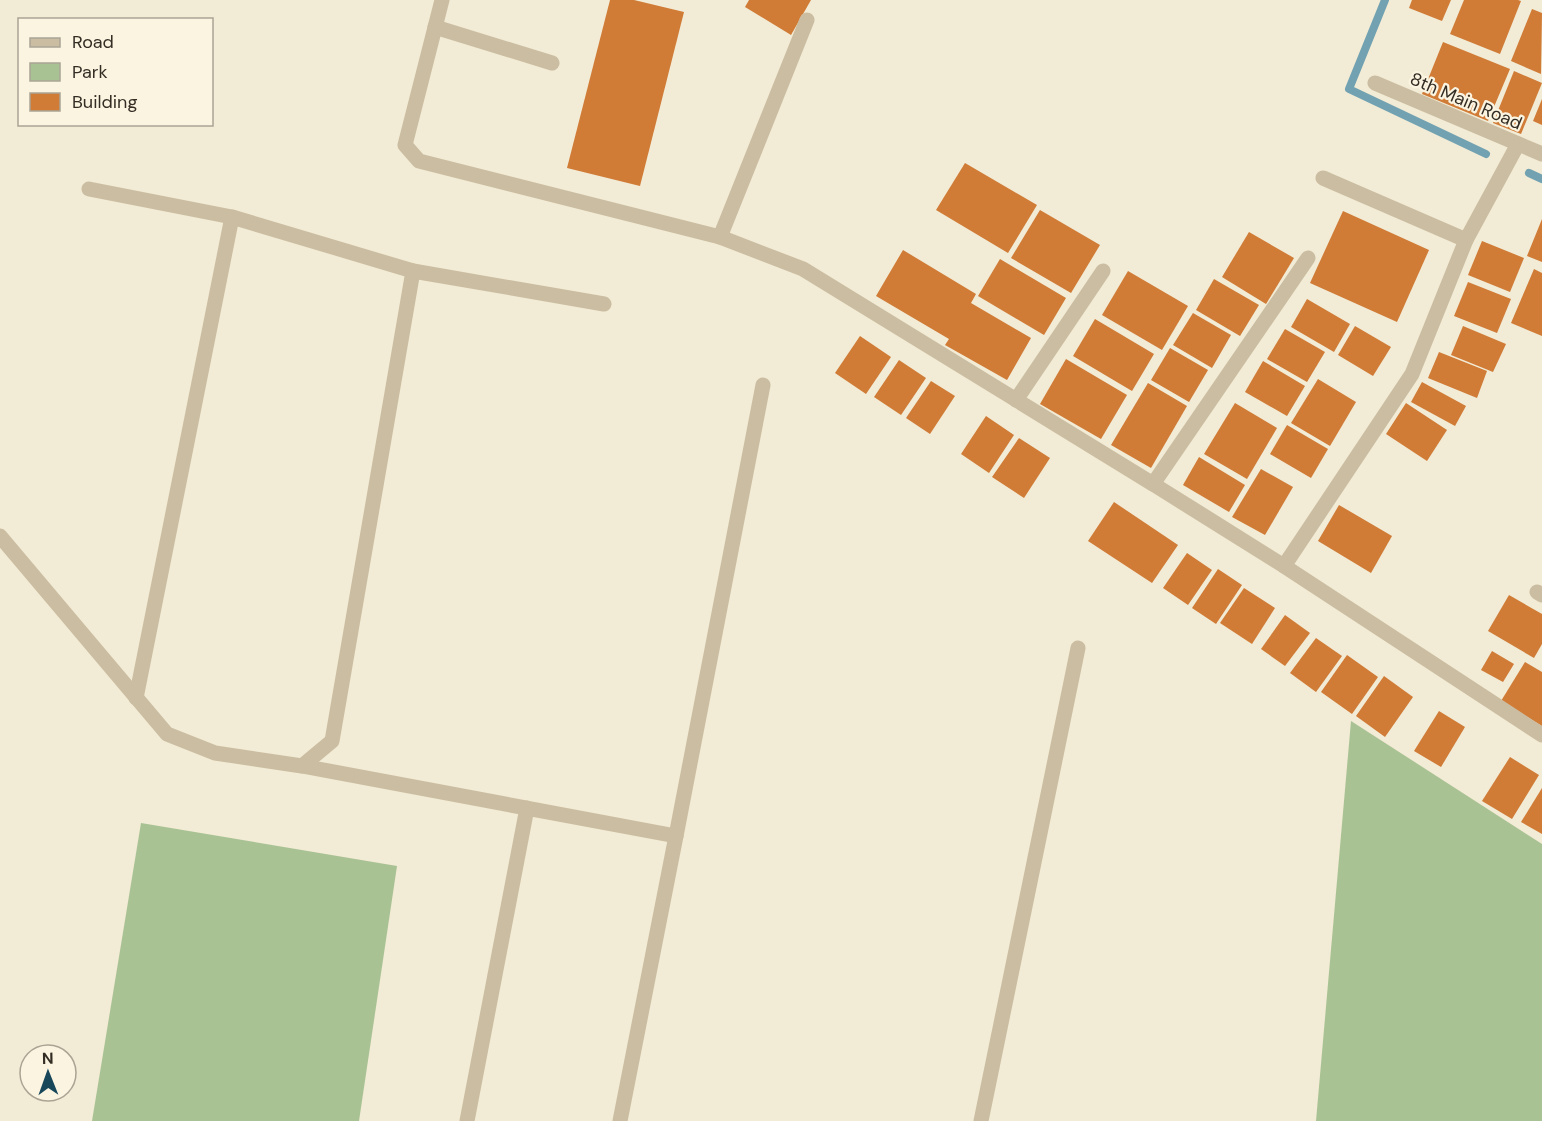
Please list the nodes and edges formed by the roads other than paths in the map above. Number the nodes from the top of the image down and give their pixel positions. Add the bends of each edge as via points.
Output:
1 (442, 0) edge
2 (807, 20) dead end
3 (435, 27) junction
4 (552, 63) dead end
5 (1375, 83) dead end
6 (1518, 144) junction
7 (1542, 154) edge
8 (1323, 178) dead end
9 (89, 189) dead end
10 (232, 217) junction
11 (720, 237) junction
12 (1466, 240) junction
13 (1308, 258) dead end
14 (413, 271) junction
15 (1103, 271) dead end
16 (604, 304) dead end
17 (763, 385) dead end
18 (1016, 400) junction
19 (1153, 484) junction
20 (0, 536) edge
21 (1284, 566) junction
22 (1078, 648) dead end
23 (136, 698) junction
24 (1542, 735) edge
25 (302, 766) junction
26 (527, 808) junction
27 (676, 836) junction
28 (467, 1121) edge
29 (620, 1121) edge
30 (981, 1121) edge

1 - 3 street
2 - 11 street
3 - 4 street
3 - 11 street via 405,145 419,161
5 - 6 street, 8th Main Road
6 - 7 street, 8th Main Road
6 - 12 street
8 - 12 street
9 - 10 street
10 - 14 street
10 - 23 street
11 - 18 street via 803,269
12 - 21 street via 1412,374
13 - 19 street
14 - 16 street
14 - 25 street via 332,741
15 - 18 street
17 - 27 street
18 - 19 street
19 - 21 street
20 - 23 street
21 - 24 street
22 - 30 street
23 - 25 street via 167,734 214,753
25 - 26 street
26 - 27 street
26 - 28 street
27 - 29 street

